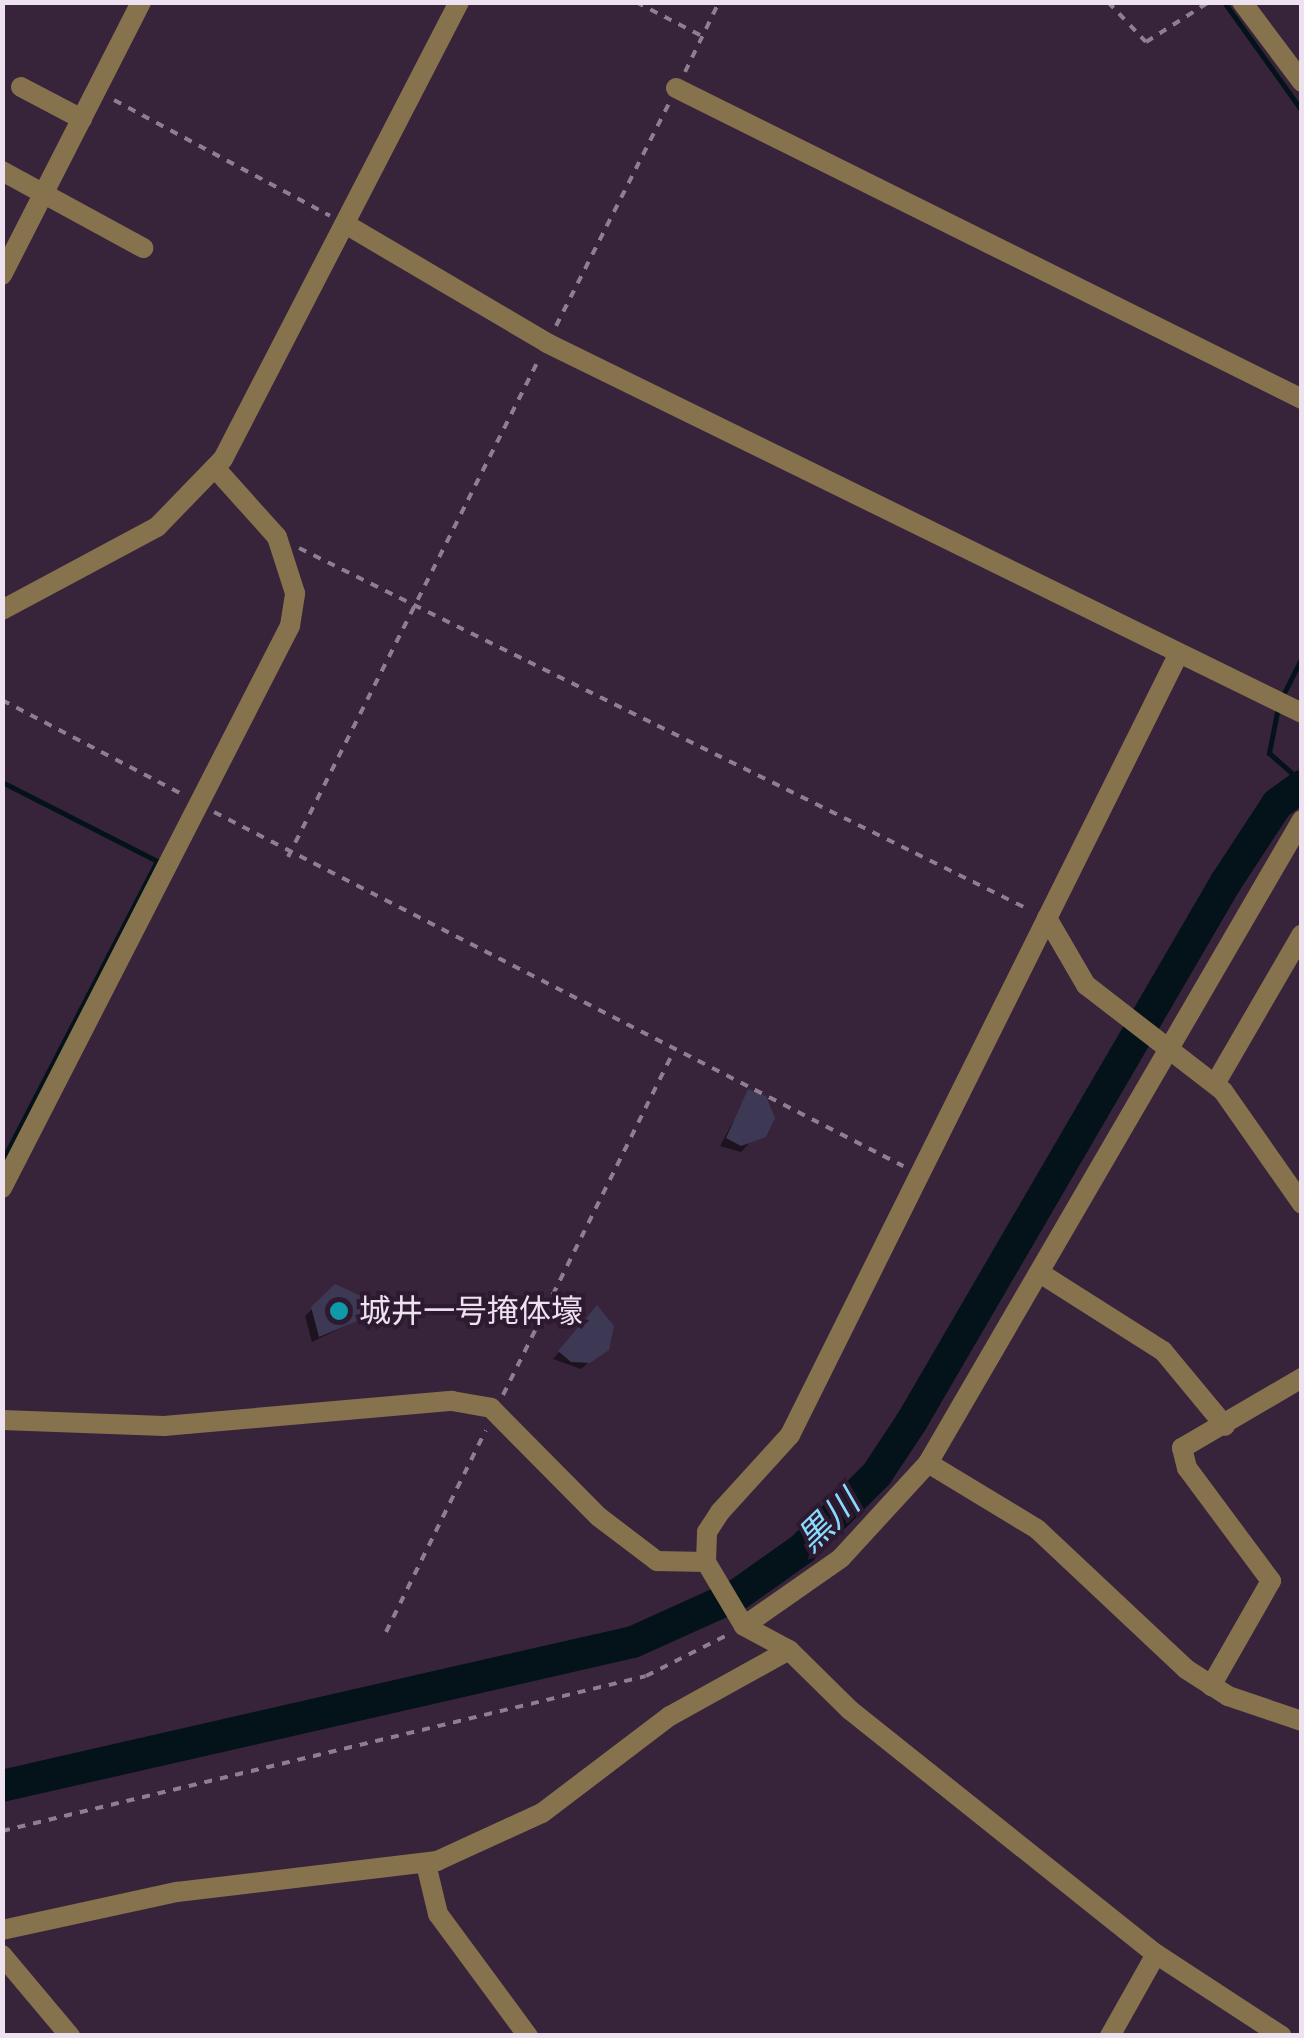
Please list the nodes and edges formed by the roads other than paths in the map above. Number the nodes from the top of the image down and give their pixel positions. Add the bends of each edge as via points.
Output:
1 (141, 2) edge
2 (459, 2) edge
3 (1242, 2) edge
4 (1302, 82) edge
5 (20, 87) dead end
6 (676, 88) road end
7 (82, 119) junction
8 (2, 171) edge
9 (43, 194) junction
10 (348, 225) junction
11 (142, 248) dead end
12 (2, 274) edge
13 (1302, 399) edge
14 (216, 468) junction
15 (2, 610) edge
16 (1179, 653) junction
17 (1298, 712) edge
18 (1302, 820) edge
19 (1046, 918) junction
20 (1302, 934) edge
21 (1168, 1050) junction
22 (1215, 1084) junction
23 (2, 1188) edge
24 (1302, 1204) edge
25 (1040, 1274) junction
26 (1302, 1378) edge
27 (2, 1420) edge
28 (1225, 1426) junction
29 (928, 1463) junction
30 (709, 1566) junction
31 (741, 1624) junction
32 (789, 1650) junction
33 (1212, 1686) junction
34 (1302, 1721) edge
35 (426, 1864) junction
36 (2, 1930) edge
37 (1156, 1954) junction
38 (2, 1955) edge
39 (70, 2036) edge
40 (528, 2036) edge
41 (1110, 2036) edge
42 (1282, 2036) edge

1 - 7 street
2 - 10 street
3 - 4 street
5 - 7 street
6 - 13 street
7 - 9 street
8 - 9 street
9 - 11 street
9 - 12 street
10 - 14 street
10 - 16 street via 547,344
14 - 15 street via 157,527
14 - 23 street via 277,537 295,592 290,626
16 - 17 street
16 - 19 street
18 - 21 street
19 - 21 street via 1067,963
19 - 30 street via 790,1435 708,1532
20 - 22 street
21 - 22 street
21 - 25 street
22 - 24 street
25 - 28 street via 1162,1351
25 - 29 street
26 - 28 street
27 - 30 street via 164,1426 452,1401 495,1411 569,1492 645,1553
28 - 33 street via 1184,1444 1182,1457 1271,1581
29 - 31 street via 840,1558
29 - 33 street via 1037,1529
30 - 31 street
31 - 32 street
32 - 35 street via 670,1716 542,1812
32 - 37 street via 850,1710
33 - 34 street
35 - 36 street via 177,1892
35 - 40 street via 438,1914
37 - 41 street
37 - 42 street
38 - 39 street

